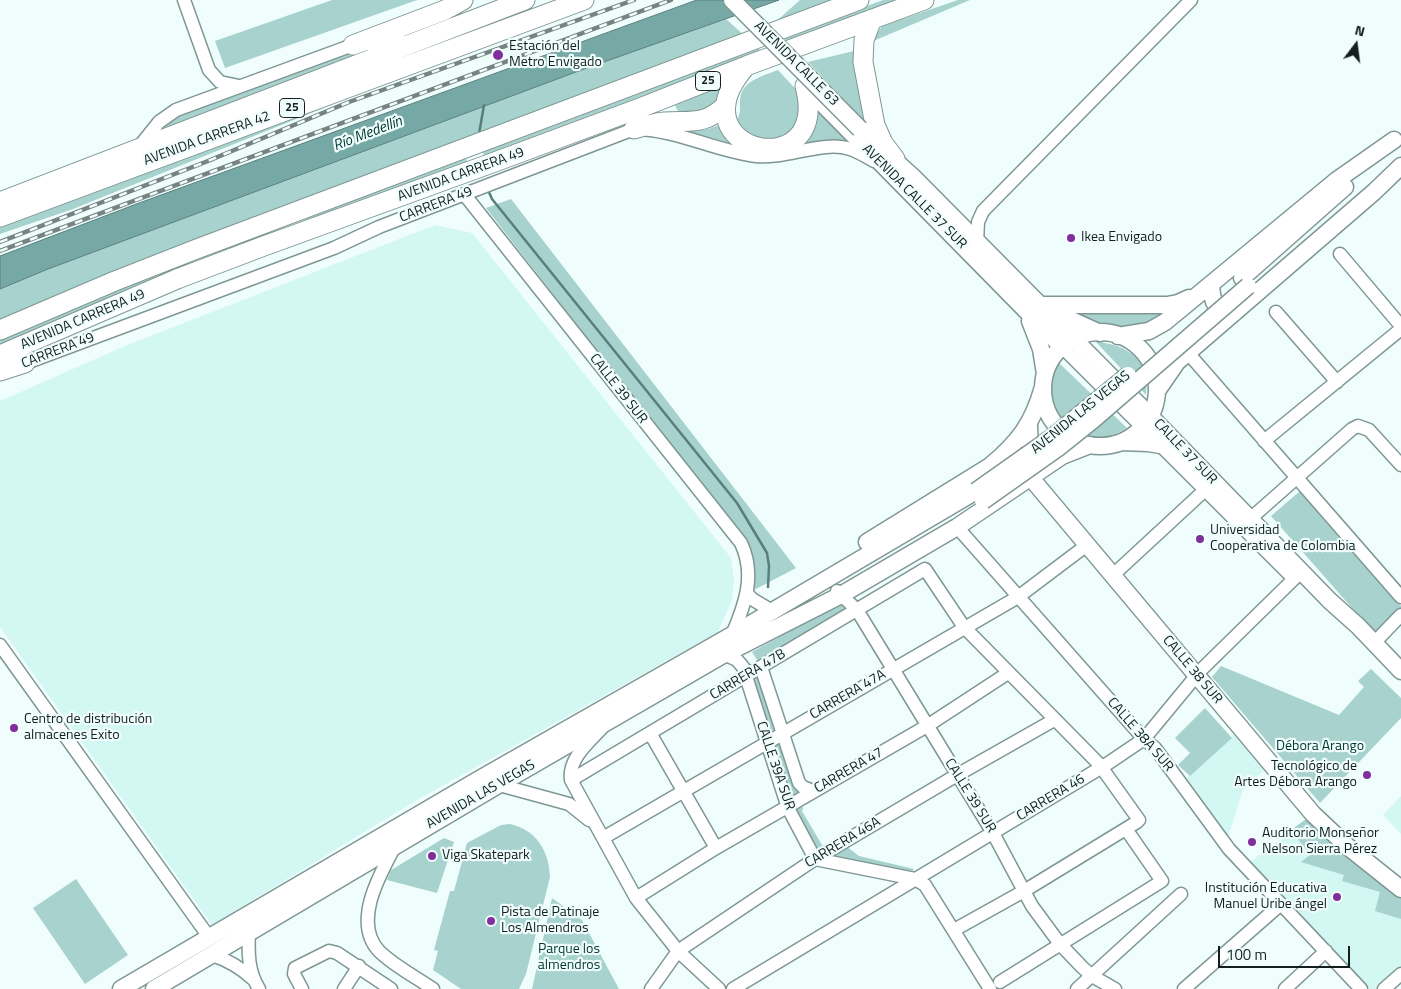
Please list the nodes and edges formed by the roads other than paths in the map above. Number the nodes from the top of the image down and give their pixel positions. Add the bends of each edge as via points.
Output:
1 (184, 0) edge
2 (463, 0) edge
3 (468, 0) edge
4 (525, 0) edge
5 (584, 0) edge
6 (718, 0) edge
7 (732, 0) edge
8 (859, 0) edge
9 (932, 0) edge
10 (1191, 0) edge
11 (918, 2) edge
12 (872, 19) junction
13 (451, 27) junction
14 (416, 41) junction
15 (353, 44) junction
16 (746, 66) junction
17 (239, 86) junction
18 (805, 86) junction
19 (726, 105) junction
20 (860, 128) joint
21 (634, 129) junction
22 (1397, 137) edge
23 (139, 148) junction
24 (888, 162) junction
25 (1399, 170) edge
26 (473, 180) junction
27 (464, 194) junction
28 (0, 202) edge
29 (291, 214) junction
30 (0, 217) edge
31 (977, 242) junction
32 (1340, 254) dead end
33 (177, 279) junction
34 (1245, 282) junction
35 (1205, 289) junction
36 (1031, 306) junction
37 (1276, 312) dead end
38 (1235, 313) junction
39 (1401, 328) edge
40 (0, 330) edge
41 (1100, 333) junction
42 (1118, 336) junction
43 (1067, 343) junction
44 (1188, 353) junction
45 (0, 356) edge
46 (25, 363) joint
47 (0, 373) edge
48 (1044, 381) junction
49 (1337, 382) junction
50 (1157, 396) junction
51 (1146, 422) junction
52 (1029, 425) junction
53 (1165, 441) junction
54 (1264, 441) junction
55 (1121, 442) junction
56 (1090, 445) junction
57 (1401, 465) edge
58 (990, 466) junction
59 (1031, 478) junction
60 (1296, 478) junction
61 (1014, 490) junction
62 (1205, 490) junction
63 (980, 496) junction
64 (1221, 498) junction
65 (1250, 519) junction
66 (956, 527) junction
67 (1087, 545) junction
68 (1112, 575) junction
69 (1298, 575) junction
70 (839, 593) junction
71 (747, 594) junction
72 (1018, 597) junction
73 (1401, 597) edge
74 (1330, 601) junction
75 (856, 610) junction
76 (766, 611) junction
77 (1401, 615) edge
78 (964, 627) junction
79 (763, 634) junction
80 (732, 635) junction
81 (1374, 643) junction
82 (0, 646) edge
83 (724, 654) junction
84 (761, 667) junction
85 (892, 669) junction
86 (1401, 671) edge
87 (1008, 673) junction
88 (1197, 675) junction
89 (746, 676) junction
90 (1401, 684) edge
91 (1054, 720) junction
92 (609, 721) junction
93 (927, 726) junction
94 (650, 733) junction
95 (783, 734) junction
96 (549, 739) junction
97 (1144, 739) junction
98 (767, 742) junction
99 (1101, 768) junction
100 (523, 771) junction
101 (957, 775) junction
102 (478, 780) junction
103 (571, 780) junction
104 (498, 785) junction
105 (684, 791) junction
106 (813, 791) junction
107 (788, 808) junction
108 (596, 826) junction
109 (1126, 829) junction
110 (993, 833) junction
111 (603, 838) junction
112 (395, 846) junction
113 (716, 848) junction
114 (815, 859) junction
115 (915, 879) junction
116 (1401, 889) edge
117 (1024, 891) junction
118 (1181, 894) dead end
119 (636, 898) junction
120 (1280, 904) junction
121 (954, 930) junction
122 (248, 932) junction
123 (209, 938) junction
124 (1060, 944) junction
125 (678, 951) junction
126 (1326, 952) junction
127 (212, 954) junction
128 (359, 966) junction
129 (1401, 974) edge
130 (1092, 976) junction
131 (257, 985) edge
132 (995, 985) edge
133 (122, 989) edge
134 (154, 989) edge
135 (302, 989) edge
136 (344, 989) edge
137 (391, 989) edge
138 (433, 989) edge
139 (651, 989) edge
140 (719, 989) edge
141 (733, 989) edge
142 (1077, 989) edge
143 (1115, 989) edge
144 (1184, 989) edge
145 (1284, 989) edge
146 (1361, 989) edge
147 (1384, 989) edge

1 - 17 street via 209,70 220,82
2 - 15 highway via 445,10
3 - 13 highway
4 - 13 highway, AVENIDA CARRERA 42 / 25
5 - 30 highway, AVENIDA CARRERA 42 / 25
6 - 18 main road, AVENIDA CALLE 63
7 - 20 main road, AVENIDA CALLE 63, bridge
8 - 29 highway, AVENIDA CARRERA 49 / 25
9 - 11 street
10 - 31 street via 983,211 978,222
11 - 12 highway, AVENIDA CARRERA 49 / 25
12 - 16 highway, AVENIDA CARRERA 49 / 25
12 - 24 highway via 864,40 863,62 875,125
13 - 14 highway, AVENIDA CARRERA 42 / 25
14 - 15 street, AVENIDA CARRERA 42
14 - 23 highway, AVENIDA CARRERA 42 / 25
15 - 17 street, AVENIDA CARRERA 42
16 - 19 highway via 732,83
16 - 26 highway, AVENIDA CARRERA 49 / 25 via 492,163
17 - 23 street, AVENIDA CARRERA 42 via 167,115
18 - 19 highway via 808,108 801,132 787,145 776,148 762,148 741,140 728,124
18 - 24 main road, AVENIDA CALLE 37 SUR
19 - 21 highway via 710,118 656,123
20 - 24 main road, AVENIDA CALLE 37 SUR
21 - 24 street, CARRERA 49 via 661,131 757,156 840,147
21 - 26 street, CARRERA 49 via 496,182
22 - 34 main road, AVENIDA LAS VEGAS
22 - 35 main road, AVENIDA LAS VEGAS via 1337,180
23 - 28 highway, AVENIDA CARRERA 42 / 25
24 - 31 main road, AVENIDA CALLE 37 SUR
24 - 36 main road, AVENIDA CALLE 37 SUR
25 - 34 main road, AVENIDA LAS VEGAS via 1367,185
25 - 38 main road, AVENIDA LAS VEGAS
26 - 27 street, CARRERA 49
26 - 33 highway, AVENIDA CARRERA 49 / 25 via 264,246
27 - 46 street, CARRERA 49 via 326,251
27 - 71 street, CALLE 39 SUR via 740,543 748,569
29 - 33 highway
29 - 40 highway, AVENIDA CARRERA 49 / 25 via 115,280
31 - 36 main road, AVENIDA CALLE 37 SUR
32 - 39 street
33 - 45 highway, AVENIDA CARRERA 49 / 25
34 - 63 main road, AVENIDA LAS VEGAS, bridge
35 - 36 main road via 1178,303
35 - 38 main road via 1217,307
35 - 42 main road, AVENIDA LAS VEGAS via 1157,327
36 - 41 main road
36 - 43 main road, CALLE 37 SUR
36 - 48 main road via 1044,359
37 - 49 street
38 - 44 main road, AVENIDA LAS VEGAS
39 - 49 street
41 - 42 main road
41 - 43 main road
42 - 50 main road via 1134,344 1147,357 1155,373
43 - 48 main road via 1049,364
43 - 51 main road, CALLE 37 SUR
44 - 50 main road, AVENIDA LAS VEGAS via 1171,370
44 - 54 street
46 - 47 highway
48 - 52 main road
48 - 56 main road via 1046,407 1056,425 1071,438
49 - 54 street
50 - 51 main road, AVENIDA LAS VEGAS
50 - 53 main road
51 - 53 main road, CALLE 37 SUR
51 - 55 main road
52 - 58 main road, AVENIDA LAS VEGAS
52 - 59 main road
53 - 55 main road
53 - 62 street, CALLE 37 SUR
53 - 64 main road, CALLE 37 SUR
54 - 60 street
55 - 56 main road
56 - 59 main road, AVENIDA LAS VEGAS via 1062,456
57 - 60 street via 1370,430 1358,426
58 - 61 main road via 1007,472
58 - 76 main road, AVENIDA LAS VEGAS via 786,593
59 - 61 main road, AVENIDA LAS VEGAS
59 - 67 main road, CALLE 38 SUR
60 - 65 street
60 - 73 street
61 - 66 main road, AVENIDA LAS VEGAS
62 - 64 street, CALLE 37 SUR
62 - 68 street
63 - 70 main road, AVENIDA LAS VEGAS
63 - 76 main road, AVENIDA LAS VEGAS
64 - 65 main road, CALLE 37 SUR
64 - 69 street, CALLE 37 SUR
65 - 69 main road, CALLE 37 SUR
66 - 70 main road, AVENIDA LAS VEGAS
66 - 72 street, CALLE 38A SUR
67 - 68 main road, CALLE 38 SUR
67 - 72 street, CARRERA 47A
68 - 88 main road, CALLE 38 SUR
69 - 74 main road, CALLE 37 SUR
69 - 88 street, CARRERA 46
70 - 75 street, CALLE 39 SUR
70 - 79 main road, AVENIDA LAS VEGAS
71 - 76 street
71 - 80 street, CALLE 39 SUR
72 - 78 street, CARRERA 47A
72 - 97 street, CALLE 38A SUR
74 - 81 main road, CALLE 37 SUR
74 - 90 main road, CALLE 37 SUR via 1352,632
75 - 78 street, CARRERA 47B via 925,569
75 - 84 street, CARRERA 47B
75 - 85 street, CALLE 39 SUR
76 - 79 main road via 761,624
76 - 80 main road, AVENIDA LAS VEGAS
77 - 81 street
78 - 85 street, CARRERA 47A
78 - 87 street
79 - 83 main road, AVENIDA LAS VEGAS
80 - 96 main road, AVENIDA LAS VEGAS
81 - 86 main road, CALLE 37 SUR
82 - 123 street
83 - 89 street, CALLE 39A SUR via 740,663
83 - 92 main road, AVENIDA LAS VEGAS
84 - 89 street, CARRERA 47B
84 - 95 street, CALLE 39A SUR
85 - 93 street, CALLE 39 SUR
85 - 95 street, CARRERA 47A
87 - 91 street
87 - 93 street, CARRERA 47
88 - 97 street, CARRERA 46
88 - 116 main road, CALLE 38 SUR via 1313,814
89 - 94 street, CARRERA 47B
89 - 98 street, CALLE 39A SUR
91 - 99 street
91 - 101 street, CARRERA 46A
92 - 100 main road, AVENIDA LAS VEGAS
92 - 103 street via 577,755 570,773
93 - 101 street, CALLE 39 SUR
93 - 106 street, CARRERA 47
94 - 103 street, CARRERA 47B
94 - 105 street
95 - 98 street, CARRERA 47A
95 - 106 street, CALLE 39A SUR via 799,783
96 - 100 main road via 537,752 522,760 520,766
96 - 102 main road, AVENIDA LAS VEGAS
97 - 99 street, CARRERA 46
97 - 120 street, CALLE 38A SUR via 1155,748 1229,849
98 - 105 street, CARRERA 47A
98 - 107 street, CALLE 39A SUR
99 - 109 street via 1138,820
99 - 110 street, CARRERA 46
100 - 104 main road, AVENIDA LAS VEGAS
101 - 110 street, CALLE 39 SUR
101 - 114 street, CARRERA 46A
102 - 104 street
102 - 123 main road, AVENIDA LAS VEGAS
103 - 108 street
104 - 108 street via 569,804
104 - 112 main road, AVENIDA LAS VEGAS
105 - 111 street, CARRERA 47A
105 - 113 street
106 - 107 street, CARRERA 47
107 - 113 street, CARRERA 47
107 - 114 street, CALLE 39A SUR
108 - 111 street
109 - 117 street
109 - 124 street via 1162,880
110 - 115 street, CARRERA 46
110 - 117 street, CALLE 39 SUR
111 - 119 street
112 - 122 main road, AVENIDA LAS VEGAS
112 - 138 street via 372,894 369,930 372,941 385,956
113 - 119 street, CARRERA 47
114 - 115 street
114 - 125 street, CARRERA 46A
115 - 121 street via 925,885
115 - 141 street, CARRERA 46
117 - 121 street
117 - 124 street, CALLE 39 SUR
118 - 130 street
119 - 125 street
120 - 126 street, CALLE 38A SUR
120 - 144 street
121 - 132 street
122 - 127 main road, AVENIDA LAS VEGAS
122 - 131 street via 249,965
123 - 133 main road, AVENIDA LAS VEGAS
124 - 130 street, CALLE 39 SUR
124 - 132 street
125 - 139 street, CARRERA 46A
125 - 140 street
126 - 145 street
126 - 146 street, CALLE 38A SUR
127 - 131 street via 243,969
127 - 134 main road, AVENIDA LAS VEGAS
128 - 135 street via 329,951 295,968 294,974
128 - 136 street
128 - 137 street
129 - 147 street
130 - 142 street
130 - 143 street, CALLE 39 SUR

